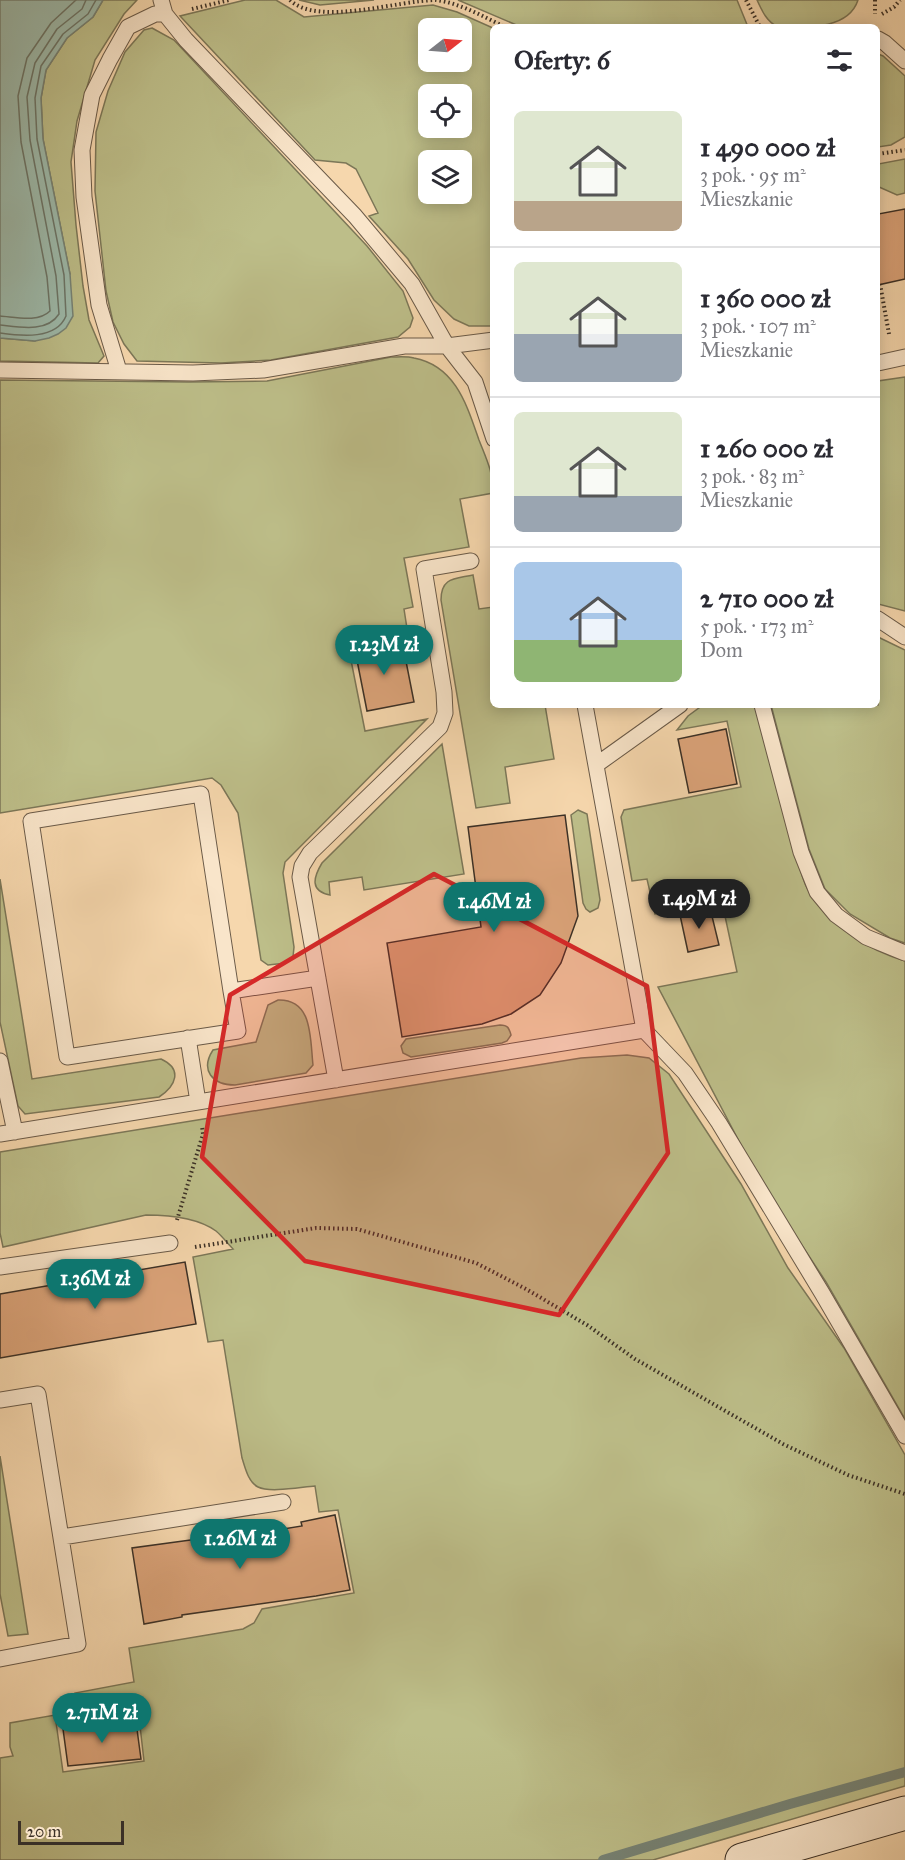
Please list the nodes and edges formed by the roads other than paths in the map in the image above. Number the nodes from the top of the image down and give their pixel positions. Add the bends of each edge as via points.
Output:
1 (163, 7) edge
2 (880, 40) edge
3 (905, 61) edge
4 (490, 341) edge
5 (447, 346) junction
6 (905, 357) edge
7 (880, 363) edge
8 (0, 370) edge
9 (119, 371) junction
10 (490, 427) edge
11 (471, 561) dead end
12 (880, 620) edge
13 (880, 620) edge
14 (905, 626) edge
15 (905, 636) edge
16 (586, 708) edge
17 (676, 708) edge
18 (763, 708) edge
19 (596, 765) junction
20 (905, 953) edge
21 (318, 978) junction
22 (231, 992) junction
23 (644, 1030) junction
24 (188, 1038) junction
25 (0, 1060) edge
26 (336, 1080) junction
27 (198, 1102) junction
28 (8, 1133) edge
29 (170, 1242) road end
30 (0, 1267) edge
31 (0, 1400) edge
32 (905, 1436) edge
33 (283, 1502) dead end
34 (62, 1537) junction
35 (0, 1659) edge
36 (905, 1813) edge
37 (742, 1860) edge

1 - 5 lane via 186,40 355,216 405,275
1 - 9 lane via 128,27 92,95 82,150 84,196 99,305
2 - 3 lane
4 - 5 lane
5 - 9 lane via 404,346 263,370
5 - 10 lane via 475,382
6 - 7 lane
8 - 9 lane
11 - 21 lane via 424,570 444,692 445,713 440,727 310,853 302,866 300,877
12 - 14 lane
13 - 15 lane
16 - 19 lane
17 - 19 lane
18 - 20 lane via 801,852 817,892 836,915 866,937
19 - 23 lane
21 - 22 lane
21 - 26 lane
22 - 24 lane via 238,1031
22 - 24 lane via 201,794 31,821 67,1057
23 - 26 lane
23 - 32 lane via 685,1073 719,1123
24 - 27 lane
25 - 28 lane
26 - 27 lane
27 - 28 lane
29 - 30 lane
31 - 34 lane via 38,1394
33 - 34 lane
34 - 35 lane via 78,1644
36 - 37 main road

